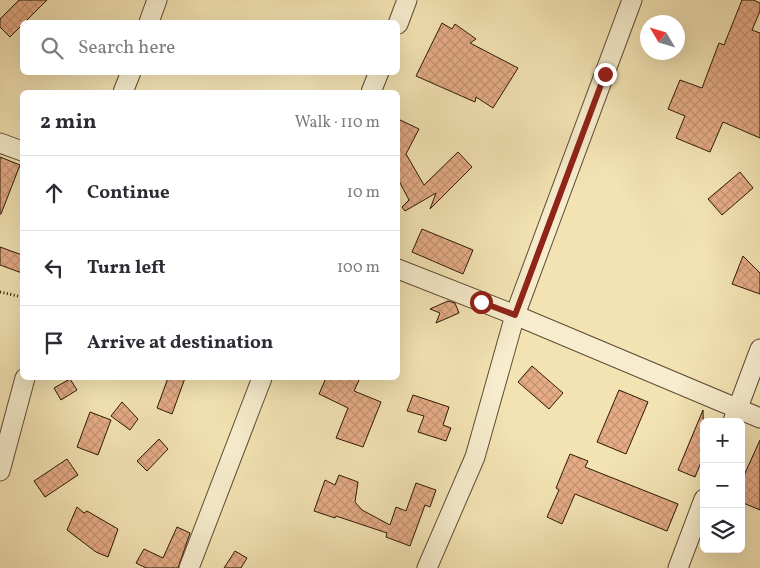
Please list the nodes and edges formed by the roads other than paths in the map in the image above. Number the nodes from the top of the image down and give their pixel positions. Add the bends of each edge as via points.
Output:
1 (157, 0) edge
2 (406, 0) edge
3 (632, 0) edge
4 (150, 20) edge
5 (399, 20) edge
6 (130, 75) edge
7 (378, 75) edge
8 (124, 90) edge
9 (372, 90) edge
10 (0, 143) edge
11 (20, 150) edge
12 (400, 269) edge
13 (515, 315) junction
14 (760, 349) edge
15 (24, 380) edge
16 (261, 380) edge
17 (735, 416) edge
18 (760, 418) edge
19 (0, 471) edge
20 (701, 508) edge
21 (189, 568) edge
22 (427, 568) edge
23 (678, 568) edge

1 - 4 street
2 - 5 street
3 - 13 street
6 - 8 street
7 - 9 street
10 - 11 street
12 - 13 street
13 - 17 street
13 - 22 street via 475,457
14 - 17 street
15 - 19 street
16 - 21 street
17 - 18 street
20 - 23 street

